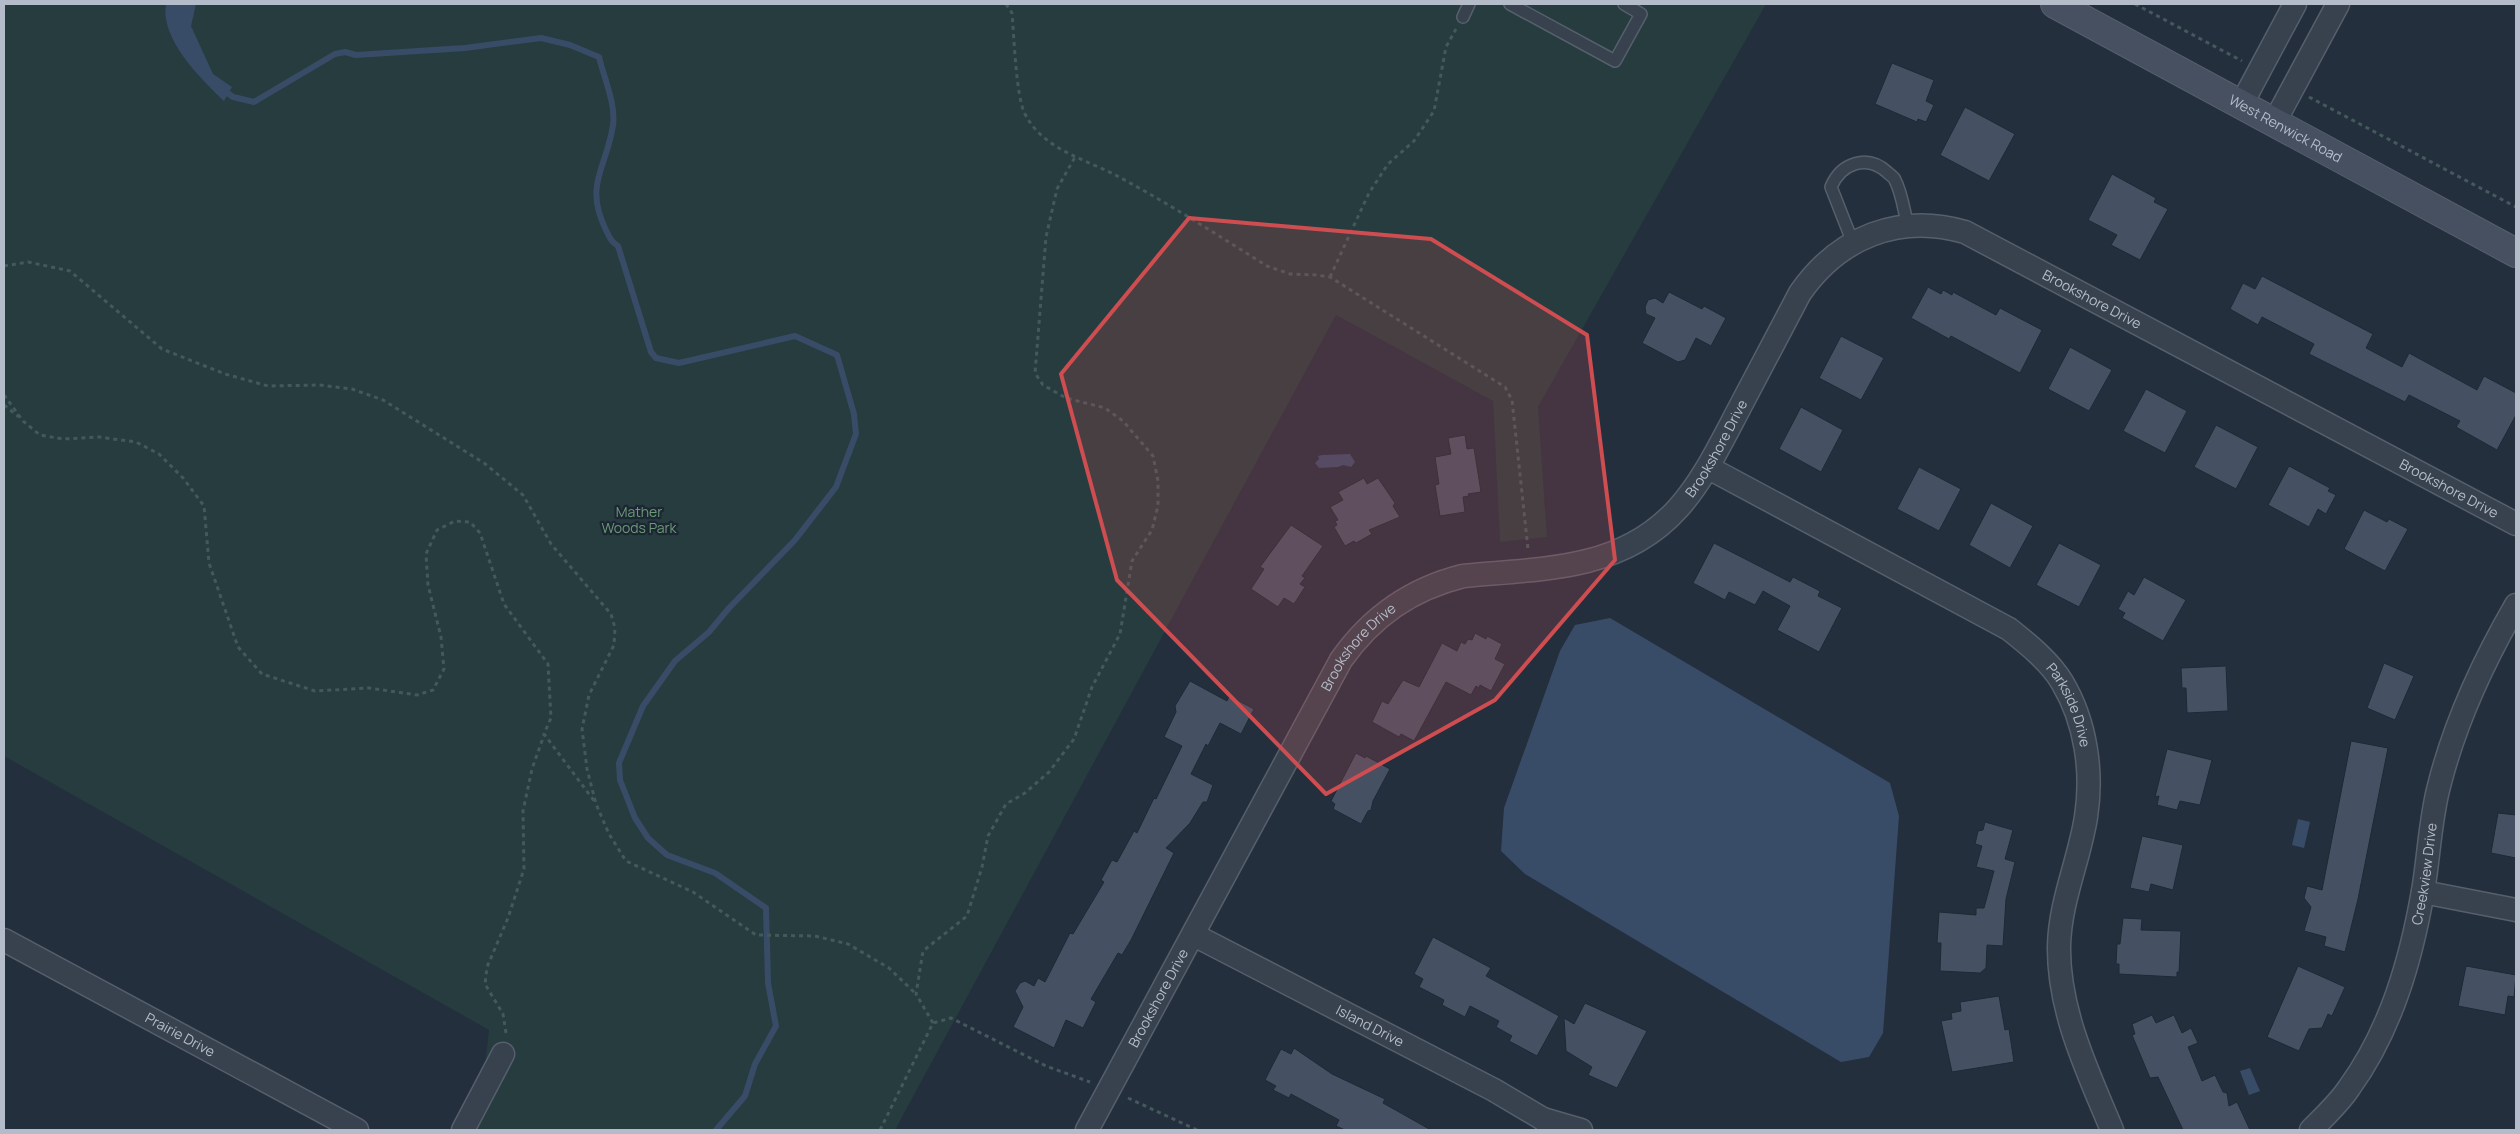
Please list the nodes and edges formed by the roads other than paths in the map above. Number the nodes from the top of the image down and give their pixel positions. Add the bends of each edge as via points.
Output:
1 (1470, 4) edge
2 (1510, 4) edge
3 (1624, 4) edge
4 (2055, 4) edge
5 (2295, 4) edge
6 (2338, 4) edge
7 (1463, 17) road end
8 (2240, 105) junction
9 (2274, 123) junction
10 (1908, 226) junction
11 (1853, 243) junction
12 (2516, 253) edge
13 (1708, 468) junction
14 (2516, 524) edge
15 (2516, 605) edge
16 (2423, 892) junction
17 (2516, 910) edge
18 (1194, 935) junction
19 (4, 940) edge
20 (503, 1054) road end
21 (1550, 1125) edge
22 (357, 1130) edge
23 (463, 1130) edge
24 (1087, 1130) edge
25 (1581, 1130) edge
26 (2112, 1130) edge
27 (2311, 1130) edge

1 - 7 lane
2 - 3 lane via 1615,62 1642,14
4 - 8 street, West Renwick Road
5 - 8 street
6 - 9 street
8 - 9 street, West Renwick Road
9 - 12 street, West Renwick Road
10 - 11 street, Brookshore Drive via 1883,230
10 - 11 lane via 1895,179 1880,166 1864,161 1841,172 1831,187
10 - 14 street, Brookshore Drive via 1946,226 1984,241
11 - 13 street, Brookshore Drive via 1820,267 1800,293
13 - 18 street, Brookshore Drive via 1694,492 1674,514 1623,548 1586,562 1444,581 1407,598 1376,618 1341,660
13 - 26 street, Parkside Drive via 2009,629 2030,646 2062,682 2084,734 2089,769 2086,817 2066,891 2059,946 2064,994 2075,1040
15 - 16 street, Creekview Drive via 2461,713 2439,787
16 - 17 street
16 - 27 street, Creekview Drive via 2407,968 2385,1027 2349,1089
18 - 21 street, Island Drive via 1494,1090
18 - 24 street, Brookshore Drive
19 - 22 street, Prairie Drive
20 - 23 street
21 - 25 street, Island Drive

